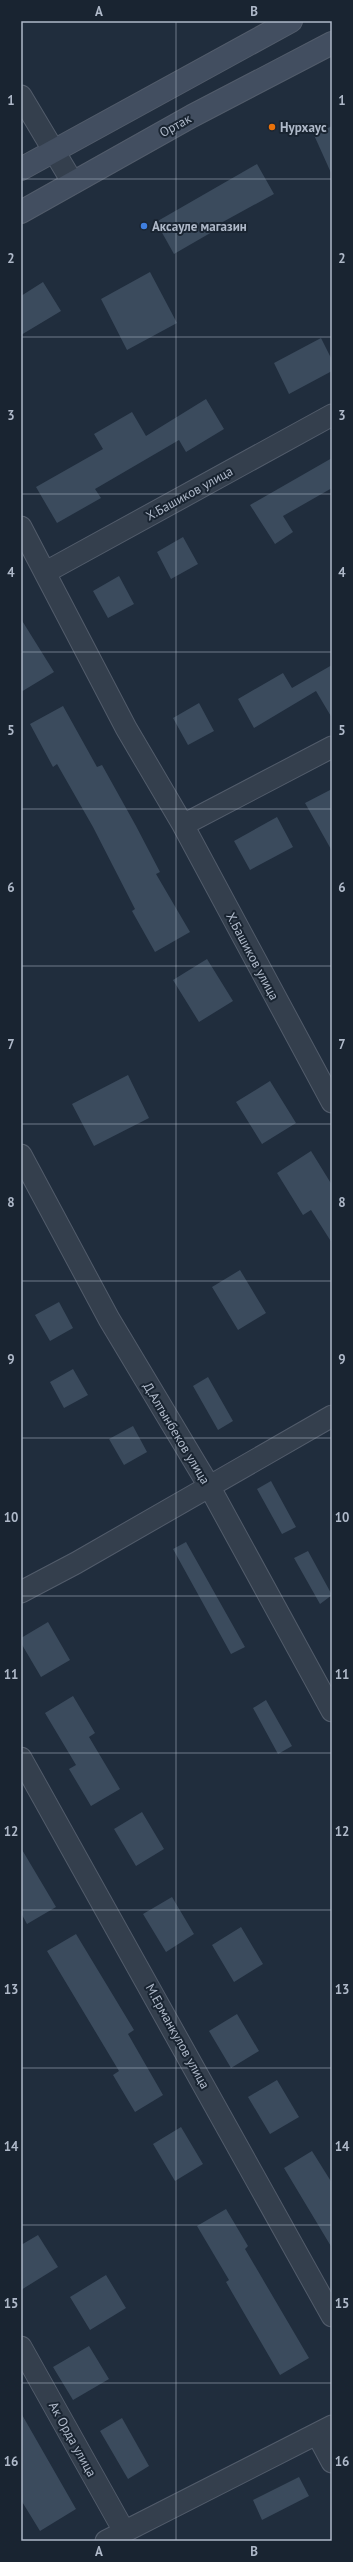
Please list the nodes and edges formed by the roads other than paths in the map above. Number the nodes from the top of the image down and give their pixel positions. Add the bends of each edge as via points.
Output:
1 (291, 21) edge
2 (332, 43) edge
3 (21, 96) edge
4 (54, 151) junction
5 (21, 169) edge
6 (73, 184) junction
7 (21, 212) edge
8 (332, 415) edge
9 (21, 527) edge
10 (46, 572) junction
11 (332, 747) edge
12 (183, 826) junction
13 (329, 1090) edge
14 (21, 1155) edge
15 (332, 1416) edge
16 (208, 1486) junction
17 (21, 1592) edge
18 (332, 1711) edge
19 (21, 1758) edge
20 (332, 2316) edge
21 (21, 2347) edge
22 (325, 2430) edge
23 (332, 2462) edge
24 (115, 2536) edge

1 - 4 street
2 - 6 street, Ортак via 192,116
3 - 4 street
4 - 5 street
4 - 6 street
6 - 7 street, Ортак
8 - 10 street, Х.Башиков улица
9 - 10 street, Х.Башиков улица
10 - 12 street, Х.Башиков улица via 126,728
11 - 12 street
12 - 13 street, Х.Башиков улица
14 - 16 street, Д.Алтынбеков улица via 109,1319
15 - 16 street
16 - 17 street
16 - 18 street, Д.Алтынбеков улица
19 - 20 street, М.Ерманкулов улица
21 - 24 street, Ак Орда улица
22 - 23 street
22 - 24 street

